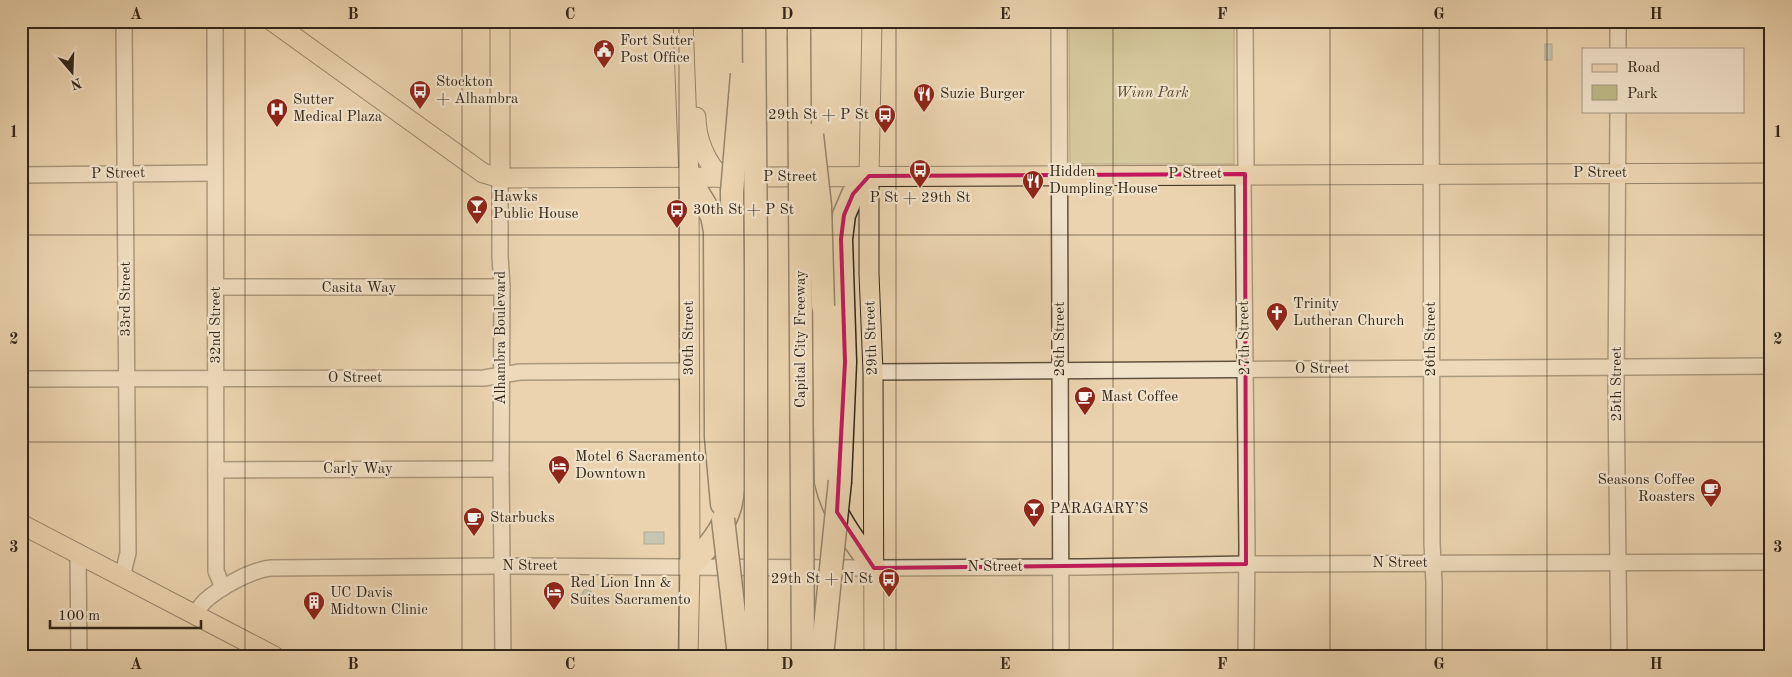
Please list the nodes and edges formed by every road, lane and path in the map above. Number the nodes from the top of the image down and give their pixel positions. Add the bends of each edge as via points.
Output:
1 (124, 21) edge
2 (215, 21) edge
3 (272, 21) edge
4 (500, 21) edge
5 (683, 21) edge
6 (750, 21) edge
7 (754, 21) edge
8 (872, 21) edge
9 (1059, 21) edge
10 (1245, 21) edge
11 (1430, 21) edge
12 (1618, 21) edge
13 (799, 29) edge
14 (1618, 48) edge
15 (685, 70) junction
16 (1618, 112) edge
17 (215, 173) junction
18 (1618, 173) junction
19 (1771, 173) edge
20 (125, 174) junction
21 (1246, 174) junction
22 (21, 175) edge
23 (1059, 175) junction
24 (1431, 175) junction
25 (869, 176) junction
26 (500, 178) junction
27 (688, 178) junction
28 (727, 185) junction
29 (216, 287) junction
30 (502, 287) junction
31 (1771, 366) edge
32 (1617, 367) junction
33 (1431, 369) junction
34 (1060, 370) junction
35 (1245, 370) junction
36 (689, 371) junction
37 (873, 372) junction
38 (502, 375) junction
39 (126, 378) junction
40 (216, 378) junction
41 (21, 379) edge
42 (500, 469) junction
43 (216, 470) junction
44 (21, 524) edge
45 (78, 554) junction
46 (1771, 562) edge
47 (1433, 563) junction
48 (1619, 563) junction
49 (1246, 564) junction
50 (502, 566) junction
51 (690, 567) junction
52 (1061, 567) junction
53 (874, 568) junction
54 (122, 577) junction
55 (223, 588) junction
56 (195, 614) junction
57 (250, 650) edge
58 (79, 656) edge
59 (274, 656) edge
60 (503, 656) edge
61 (688, 656) edge
62 (739, 656) edge
63 (756, 656) edge
64 (803, 656) edge
65 (822, 656) edge
66 (874, 656) edge
67 (1061, 656) edge
68 (1246, 656) edge
69 (1434, 656) edge
70 (1619, 656) edge

1 - 20 street, 33rd Street
2 - 17 street, 32nd Street
3 - 26 main road via 484,172
4 - 26 main road, Alhambra Boulevard
5 - 15 main road, 30th Street
6 - 28 highway, bridge
7 - 63 highway, bridge
8 - 25 main road, 29th Street
9 - 23 street, 28th Street
10 - 21 street, 27th Street
11 - 24 street, 26th Street
12 - 14 street
13 - 53 highway, bridge via 820,206 826,482 845,528
13 - 64 highway, Capital City Freeway, bridge
15 - 27 main road, 30th Street
15 - 28 main road via 695,82 696,128 702,147 713,169
16 - 18 street, 25th Street
17 - 20 street, P Street
17 - 29 street, 32nd Street
18 - 19 main road, P Street
18 - 24 main road, P Street
18 - 32 street, 25th Street
20 - 22 street, P Street
20 - 39 street, 33rd Street
21 - 23 main road, P Street
21 - 24 main road, P Street
21 - 35 street, 27th Street
23 - 25 main road, P Street
23 - 34 street, 28th Street
24 - 33 street, 26th Street
25 - 28 main road, P Street
25 - 37 main road, 29th Street
25 - 65 highway, bridge via 853,194 844,215 841,239 845,362 840,481
26 - 27 main road, P Street
26 - 30 street, Alhambra Boulevard
27 - 28 main road, P Street
27 - 36 main road, 30th Street
27 - 62 highway, bridge via 712,216 715,231 718,465
28 - 51 highway via 736,468 730,507 720,529
29 - 30 street, Casita Way
29 - 40 street, 32nd Street
30 - 38 street, Alhambra Boulevard
31 - 32 street, O Street
32 - 33 street, O Street
32 - 48 street, 25th Street
33 - 35 street, O Street
33 - 47 street, 26th Street
34 - 35 street, O Street
34 - 37 street, O Street
34 - 52 street, 28th Street
35 - 49 street, 27th Street
36 - 38 street, O Street via 520,372
36 - 51 main road, 30th Street
37 - 53 main road, 29th Street
38 - 40 street, O Street via 484,378
38 - 42 street, Alhambra Boulevard
39 - 40 street, O Street
39 - 41 street, O Street
39 - 54 street, 33rd Street via 128,552
40 - 43 street, 32nd Street
42 - 43 street, Carly Way
42 - 50 street, Alhambra Boulevard
43 - 55 street, 32nd Street via 216,571
44 - 45 main road
45 - 54 main road
45 - 58 street
46 - 48 street, N Street
47 - 48 street, N Street
47 - 49 street, N Street
47 - 69 street, 26th Street
48 - 70 street, 25th Street
49 - 52 street, N Street
49 - 68 street, 27th Street
50 - 51 street, N Street
50 - 55 street, N Street via 271,568
50 - 60 street, Alhambra Boulevard
51 - 53 street, N Street
51 - 61 main road, 30th Street
52 - 53 street, N Street
52 - 67 street, 28th Street
53 - 66 main road, 29th Street
54 - 56 main road
55 - 56 street via 204,602
56 - 57 main road
57 - 59 main road

